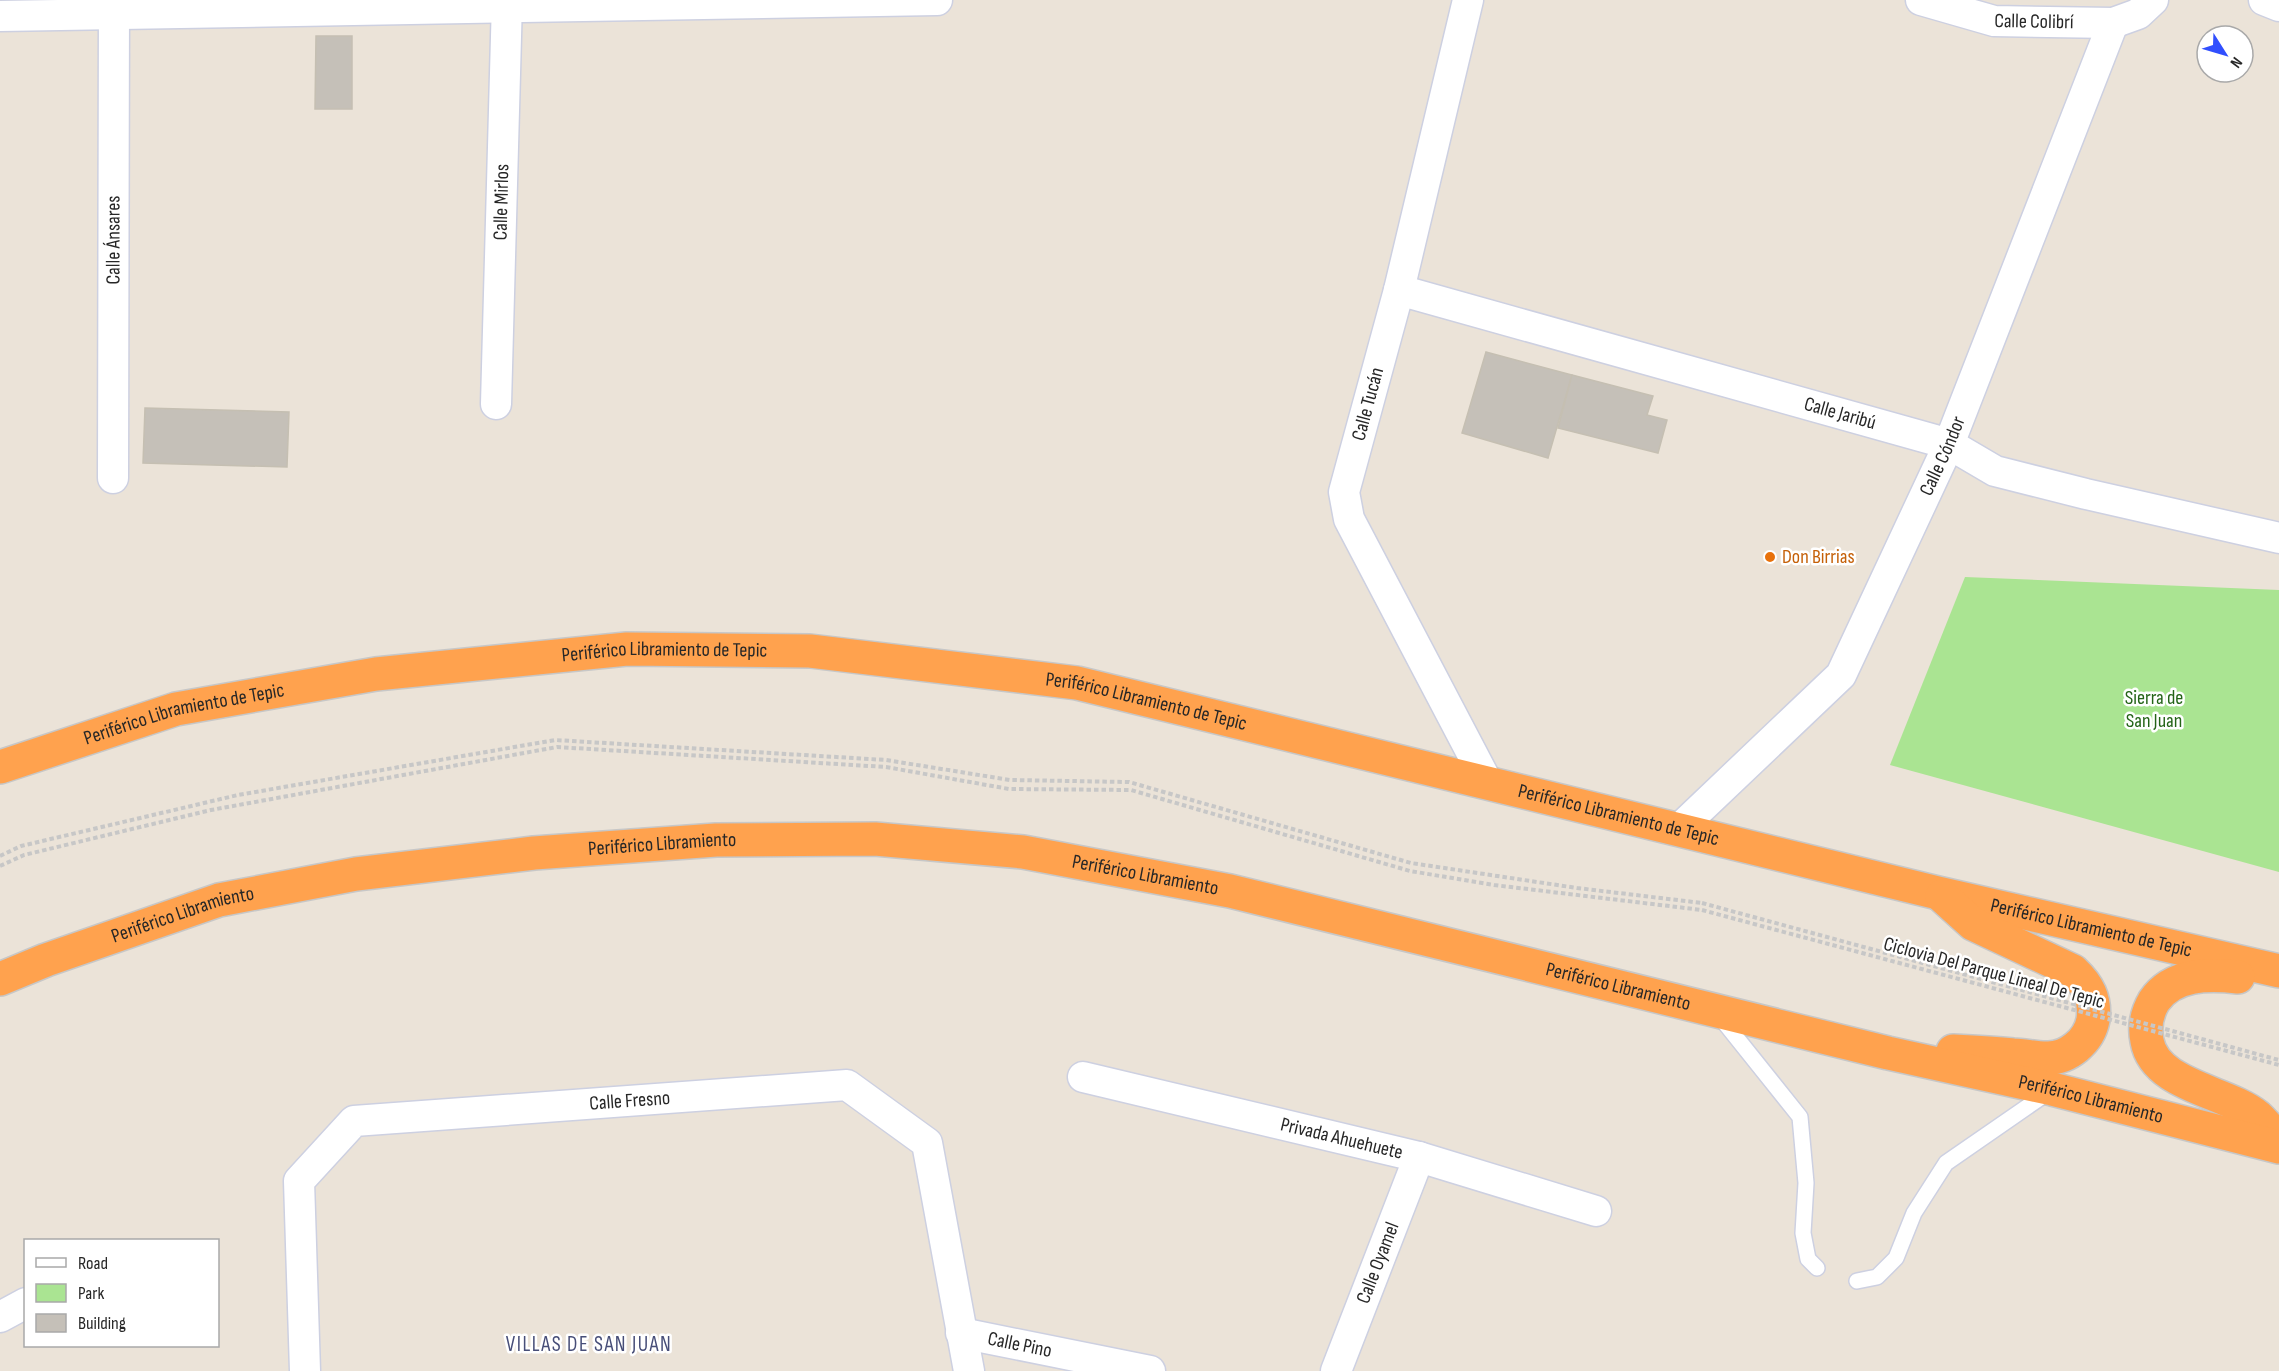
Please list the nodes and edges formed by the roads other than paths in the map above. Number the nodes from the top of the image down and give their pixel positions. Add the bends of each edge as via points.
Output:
1 (937, 0) edge
2 (1468, 0) edge
3 (1922, 0) edge
4 (2153, 0) edge
5 (2264, 0) edge
6 (507, 4) edge
7 (2279, 6) edge
8 (114, 8) edge
9 (0, 16) edge
10 (2113, 23) junction
11 (1399, 290) junction
12 (496, 404) dead end
13 (1949, 444) junction
14 (113, 478) dead end
15 (2279, 538) edge
16 (0, 767) edge
17 (1487, 782) junction
18 (1679, 829) junction
19 (1938, 893) junction
20 (2279, 972) edge
21 (2279, 977) edge
22 (0, 979) edge
23 (1715, 1010) junction
24 (1888, 1053) junction
25 (1083, 1077) dead end
26 (2052, 1089) junction
27 (2279, 1140) edge
28 (2279, 1148) edge
29 (1419, 1156) junction
30 (1596, 1211) dead end
31 (1817, 1268) dead end
32 (1857, 1281) dead end
33 (24, 1304) edge
34 (0, 1317) edge
35 (961, 1333) junction
36 (305, 1371) edge
37 (969, 1371) edge
38 (1150, 1371) edge
39 (1336, 1371) edge

1 - 6 street
2 - 11 street, Calle Tucán
3 - 10 street, Calle Colibrí via 1994,21
4 - 10 street via 2138,14
5 - 7 street
6 - 8 street
6 - 12 street, Calle Mirlos
8 - 9 street
8 - 14 street, Calle Ánsares
10 - 13 street, Calle Cóndor
11 - 13 street, Calle Jaribú
11 - 17 street, Calle Tucán via 1344,492 1349,519
13 - 15 street, Calle Jaribú via 1995,471
13 - 18 street, Calle Cóndor via 1841,675
16 - 17 highway, Periférico Libramiento de Tepic via 176,709 376,674 627,649 810,651 1077,683
17 - 18 highway, Periférico Libramiento de Tepic
18 - 19 highway, Periférico Libramiento de Tepic
19 - 20 highway, Periférico Libramiento de Tepic
19 - 24 highway via 1973,924 2073,971 2091,994 2092,1024 2075,1049 2047,1059 1928,1050
21 - 27 highway via 2195,975 2167,987 2155,1000 2147,1015 2145,1032 2148,1050 2157,1064 2171,1075 2256,1116
22 - 23 highway, Periférico Libramiento via 219,900 356,874 534,853 693,841 875,838 1023,852 1230,891
23 - 24 highway, Periférico Libramiento
23 - 31 lane via 1800,1117 1806,1182 1803,1233 1808,1259
24 - 26 highway, Periférico Libramiento
25 - 29 street, Privada Ahuehuete
26 - 28 highway, Periférico Libramiento
26 - 32 lane via 1946,1163 1914,1214 1896,1258 1877,1277
29 - 30 street, Privada Ahuehuete
29 - 39 street, Calle Oyamel
33 - 34 street
35 - 36 street, Calle Fresno via 927,1143 847,1085 354,1120 299,1180
35 - 37 street, Calle Fresno
35 - 38 street, Calle Pino

